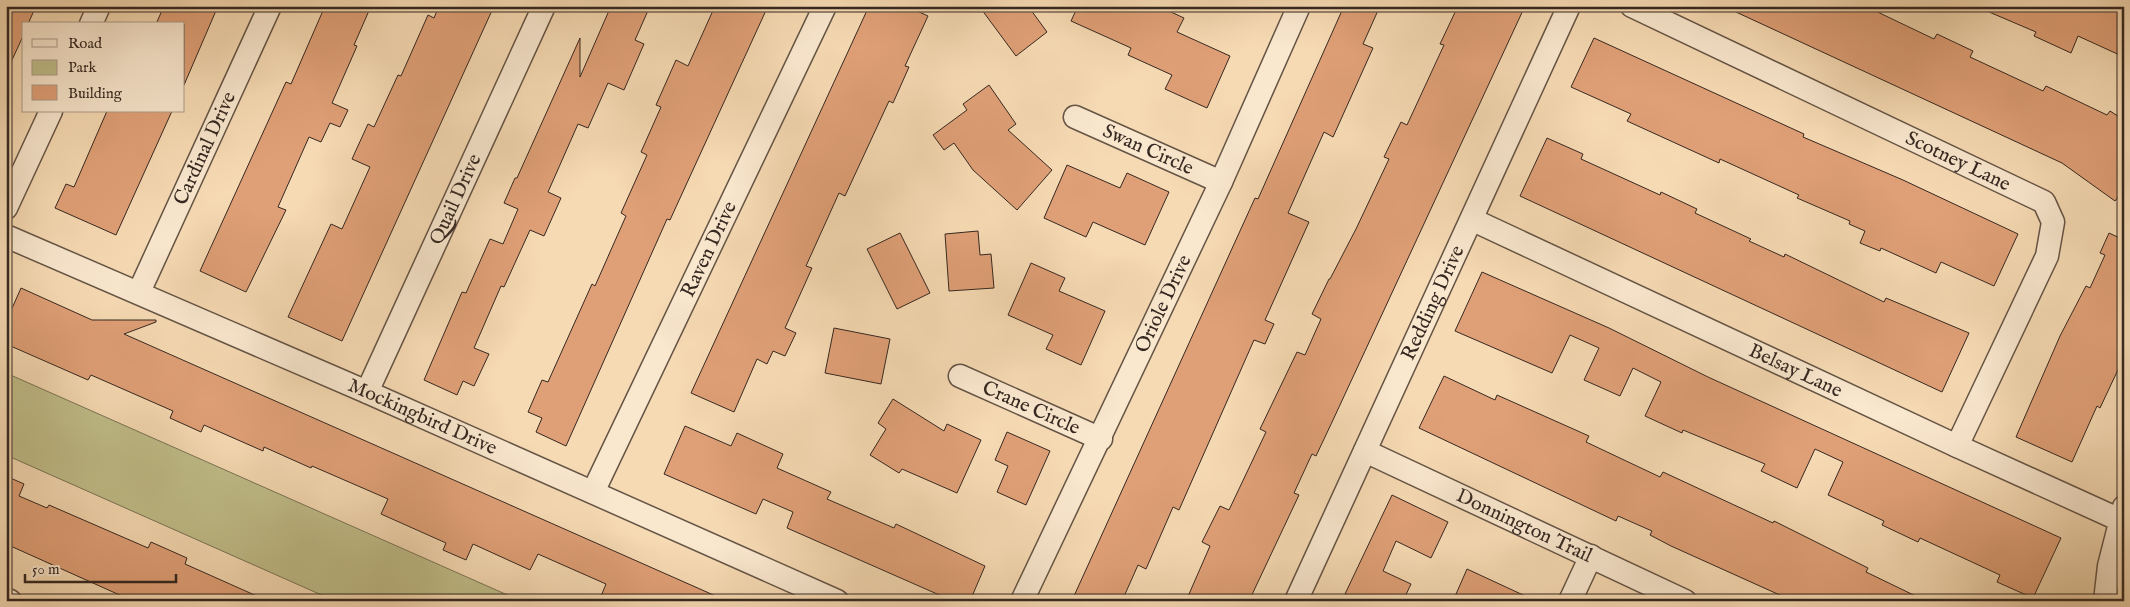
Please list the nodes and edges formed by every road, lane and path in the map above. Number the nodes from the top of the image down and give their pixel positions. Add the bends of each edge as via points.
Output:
1 (99, 6) edge
2 (270, 6) edge
3 (544, 6) edge
4 (825, 6) edge
5 (1299, 6) edge
6 (1569, 6) edge
7 (1632, 6) edge
8 (92, 22) edge
9 (51, 112) edge
10 (1075, 117) dead end
11 (1221, 182) junction
12 (6, 208) edge
13 (1473, 220) junction
14 (6, 236) edge
15 (139, 292) junction
16 (960, 376) dead end
17 (367, 392) junction
18 (1101, 438) junction
19 (1957, 446) junction
20 (1365, 451) junction
21 (593, 492) junction
22 (2122, 513) edge
23 (1591, 556) junction
24 (6, 599) edge
25 (10, 601) edge
26 (836, 601) edge
27 (1022, 601) edge
28 (1296, 601) edge
29 (1570, 601) edge
30 (1685, 601) edge
31 (2105, 601) edge

1 - 8 street
2 - 15 street, Cardinal Drive
3 - 17 street, Quail Drive
4 - 21 street, Raven Drive
5 - 11 street, Oriole Drive
6 - 13 street, Redding Drive
7 - 19 street, Scotney Lane via 2044,202 2053,222 2046,256
9 - 12 street
10 - 11 street, Swan Circle
11 - 18 street, Oriole Drive
13 - 19 street, Belsay Lane
13 - 20 street, Redding Drive
14 - 15 street, Mockingbird Drive
15 - 17 street, Mockingbird Drive
16 - 18 street, Crane Circle
17 - 21 street, Mockingbird Drive
18 - 27 street, Oriole Drive
19 - 22 street, Belsay Lane
20 - 23 street, Donnington Trail
20 - 28 street, Redding Drive
21 - 26 street, Mockingbird Drive
22 - 31 street via 2109,566
23 - 29 street
23 - 30 street, Donnington Trail
24 - 25 street

